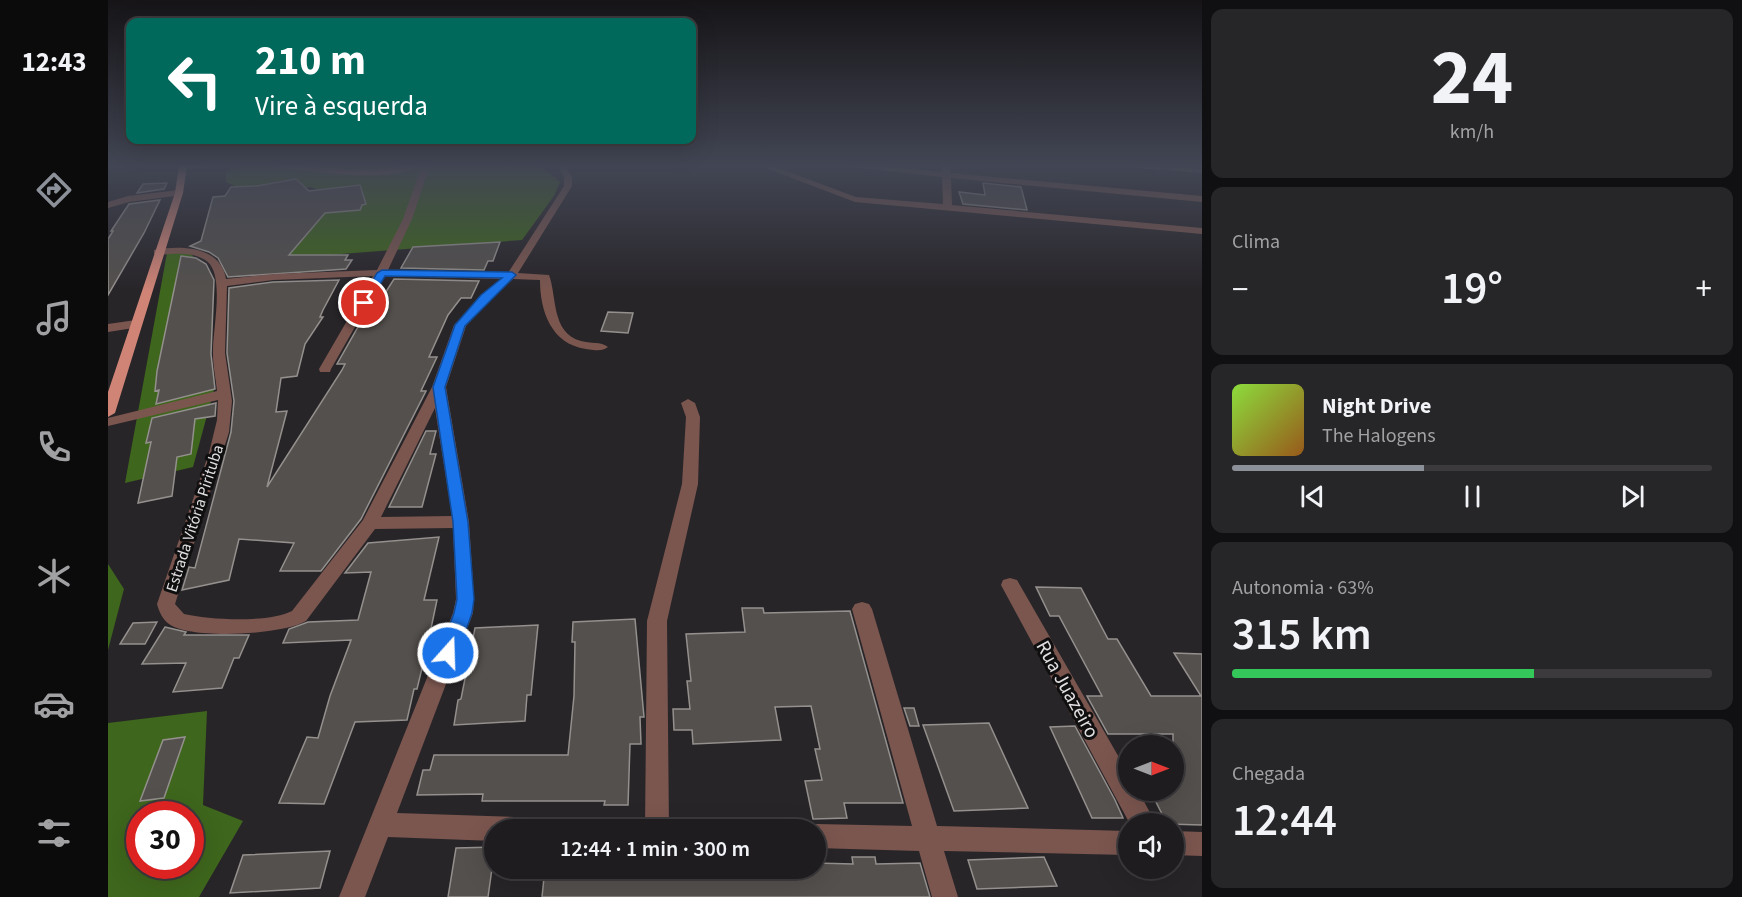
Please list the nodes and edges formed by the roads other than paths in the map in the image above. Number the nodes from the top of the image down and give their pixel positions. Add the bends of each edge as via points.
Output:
1 (173, 207) edge
2 (412, 207) edge
3 (555, 207) edge
4 (948, 207) edge
5 (1202, 231) edge
6 (158, 252) junction
7 (382, 273) junction
8 (512, 275) junction
9 (223, 283) junction
10 (136, 324) junction
11 (108, 328) edge
12 (602, 347) dead end
13 (325, 369) dead end
14 (439, 387) junction
15 (224, 394) junction
16 (688, 403) dead end
17 (108, 413) edge
18 (108, 422) edge
19 (461, 522) junction
20 (370, 523) junction
21 (1010, 585) dead end
22 (862, 609) dead end
23 (1138, 813) edge
24 (657, 819) edge
25 (382, 825) junction
26 (484, 828) edge
27 (826, 836) edge
28 (929, 839) junction
29 (1118, 843) edge
30 (1184, 843) edge
31 (1202, 844) edge
32 (352, 897) edge
33 (945, 897) edge

1 - 6 main road
2 - 7 street
3 - 8 street, Estrada Vitória Pirituba
4 - 5 street
6 - 9 street via 198,251 216,264
6 - 10 main road
7 - 8 street
7 - 9 street
7 - 13 street
8 - 12 street via 545,276 545,299 560,332 569,341
8 - 14 street, Estrada Vitória Pirituba via 460,325
9 - 15 street, Estrada Vitória Pirituba via 219,348
10 - 11 street
10 - 17 main road
14 - 19 street
14 - 20 street, Estrada Vitória Pirituba
15 - 18 street
15 - 20 street, Estrada Vitória Pirituba via 219,449 166,604 170,614 200,625 286,622 299,616
16 - 24 street via 693,417 690,484 657,621
19 - 20 street
19 - 25 street via 463,613
21 - 23 street, Rua Juazeiro
22 - 28 street
25 - 26 street
25 - 32 street
27 - 28 street
28 - 29 street
28 - 33 street
30 - 31 street

